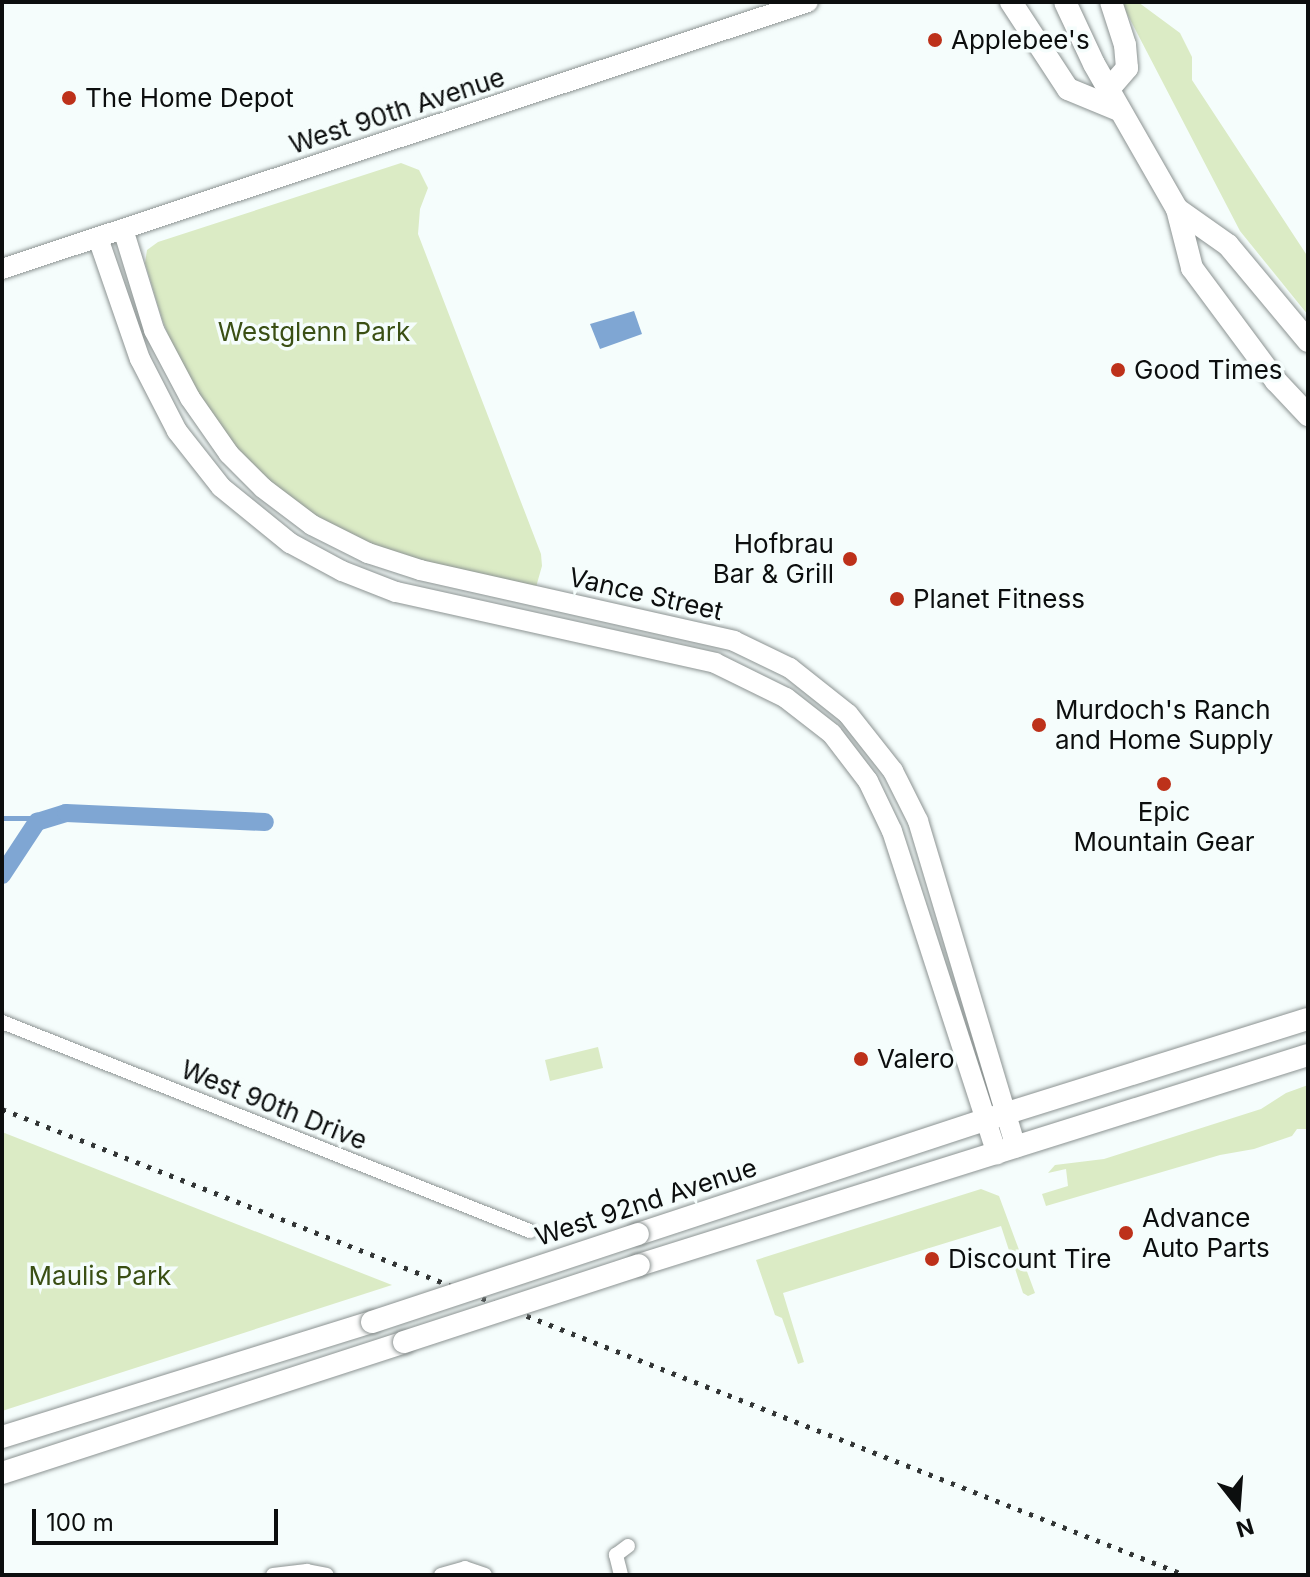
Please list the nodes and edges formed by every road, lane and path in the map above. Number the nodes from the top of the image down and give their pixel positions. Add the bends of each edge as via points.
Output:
1 (808, 2) edge
2 (1011, 2) edge
3 (1065, 2) edge
4 (1111, 2) edge
5 (1108, 90) junction
6 (1119, 110) junction
7 (1177, 209) junction
8 (123, 229) junction
9 (98, 238) junction
10 (2, 269) edge
11 (1308, 341) edge
12 (1308, 415) edge
13 (1308, 1019) edge
14 (2, 1022) edge
15 (1308, 1055) edge
16 (995, 1117) junction
17 (1006, 1151) junction
18 (530, 1231) dead end
19 (2, 1437) edge
20 (2, 1473) edge
21 (628, 1546) dead end
22 (273, 1575) edge
23 (327, 1575) edge
24 (441, 1575) edge
25 (485, 1575) edge
26 (621, 1575) edge

1 - 8 street, West 90th Avenue
2 - 6 main road via 1068,89
3 - 5 main road
4 - 5 main road via 1127,68
5 - 6 main road
6 - 7 main road
7 - 11 main road via 1228,245
7 - 12 main road via 1192,268 1276,381
8 - 9 street, West 90th Avenue
8 - 16 street, Vance Street via 154,330 206,424 263,488 312,525 368,553 420,570 734,641 790,668 848,714 893,771 918,821
9 - 10 street, West 90th Avenue
9 - 16 street, Vance Street via 140,359 177,431 221,487 290,543 396,592 715,663 786,698 832,734 868,781 892,831
13 - 16 main road, West 92nd Avenue
14 - 18 street, West 90th Drive
15 - 17 main road
16 - 17 street, Vance Street
16 - 19 main road, West 92nd Avenue, bridge via 372,1322
17 - 20 main road, bridge
21 - 26 street via 616,1555
22 - 23 street
24 - 25 street via 465,1568

